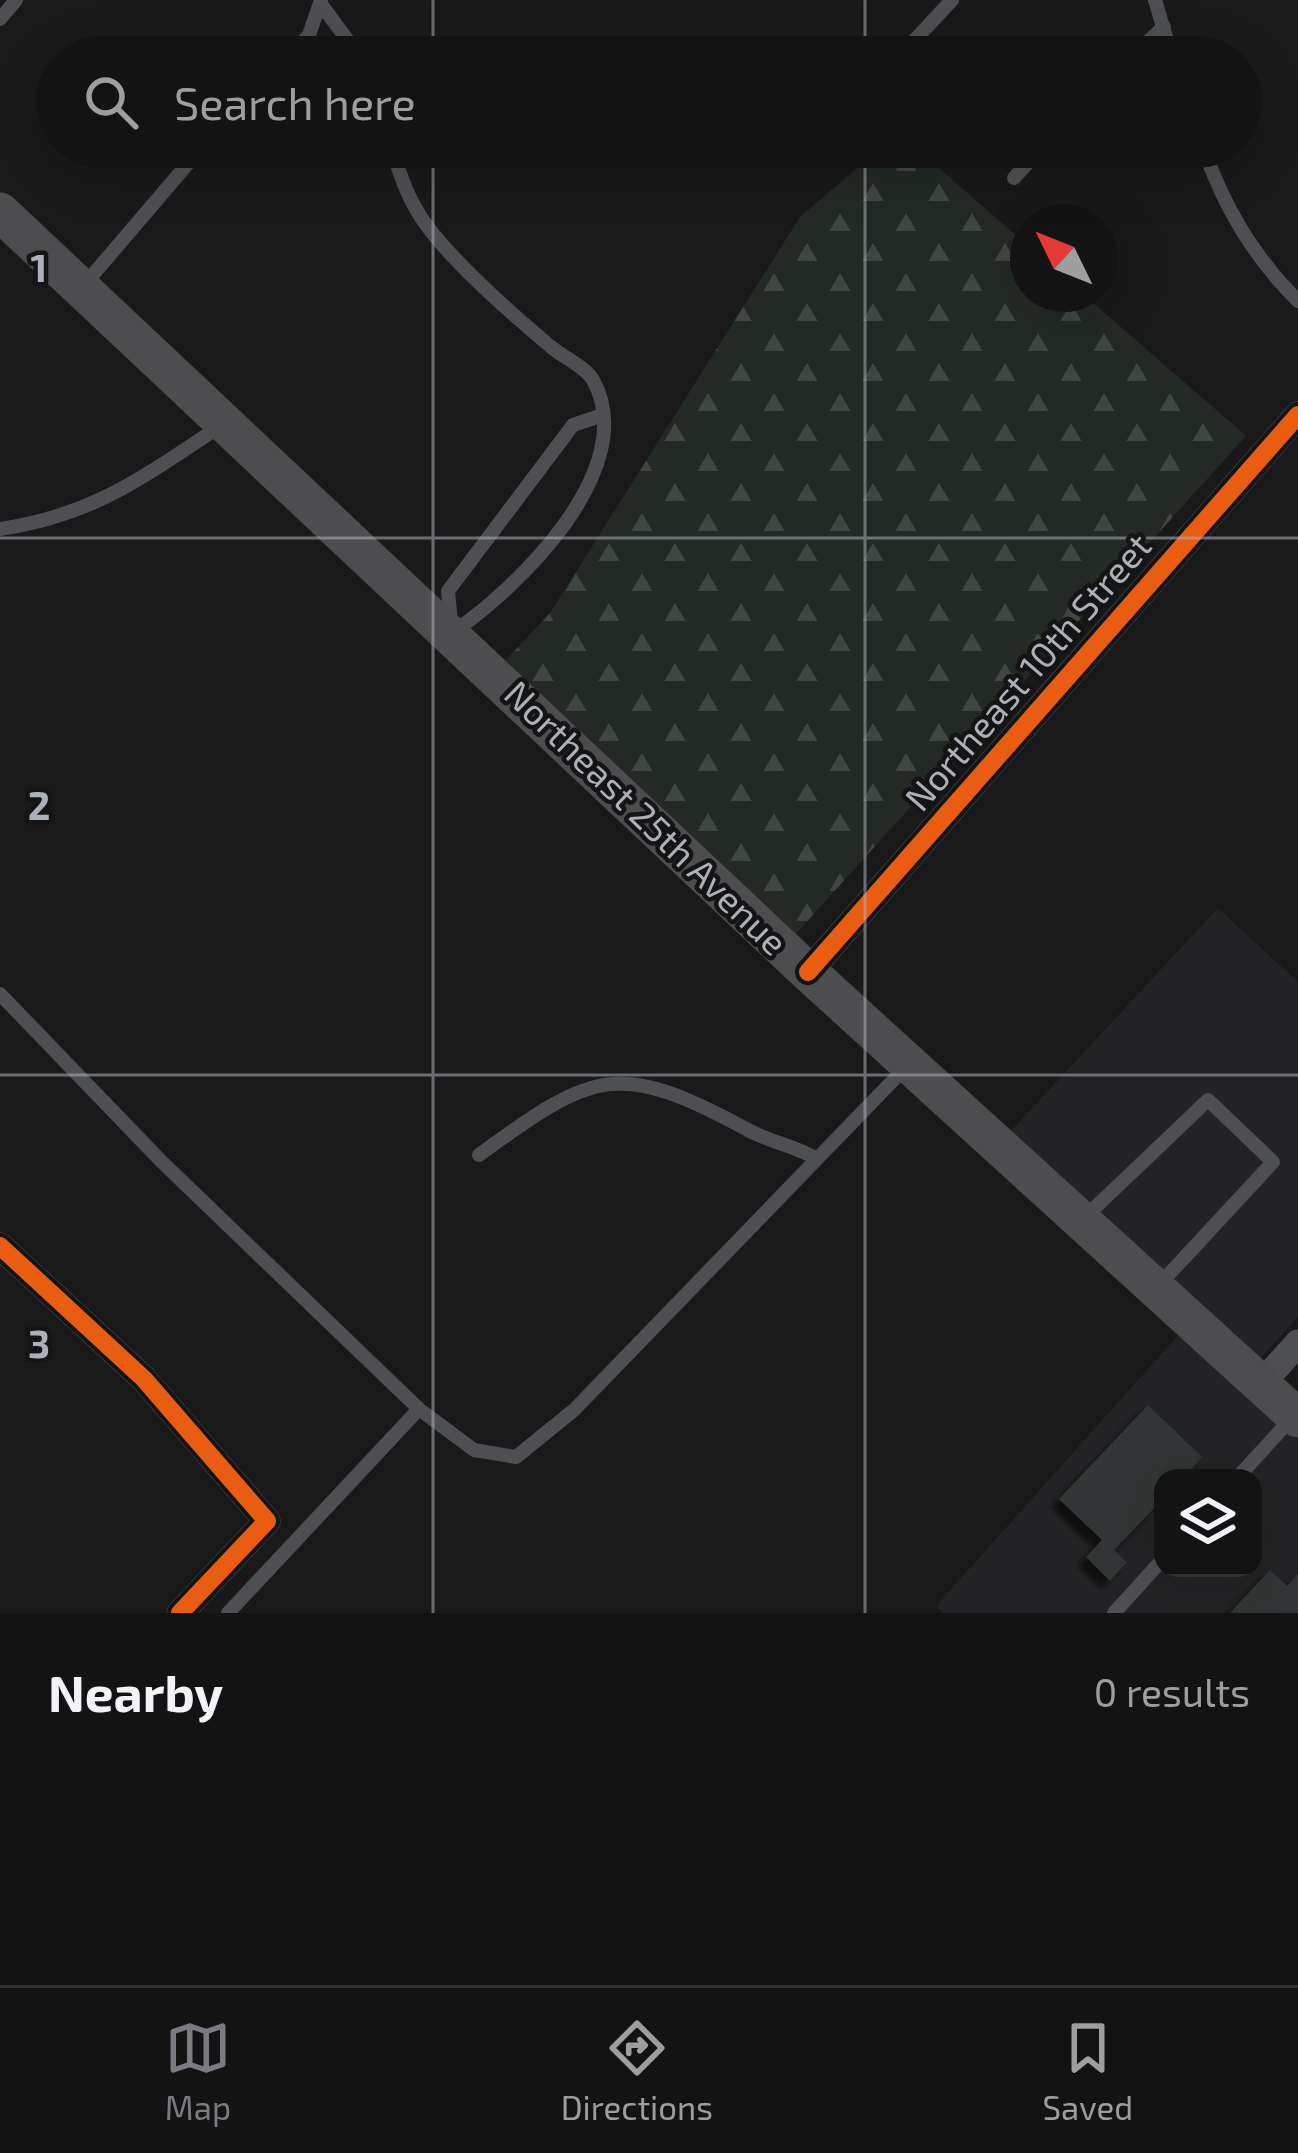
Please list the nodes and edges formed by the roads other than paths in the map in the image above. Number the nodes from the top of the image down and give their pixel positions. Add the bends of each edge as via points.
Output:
1 (16, 0) edge
2 (952, 0) edge
3 (1155, 0) edge
4 (322, 4) edge
5 (0, 19) edge
6 (1164, 27) junction
7 (308, 36) edge
8 (345, 36) edge
9 (919, 36) edge
10 (1154, 36) edge
11 (1166, 36) edge
12 (184, 168) edge
13 (399, 168) edge
14 (1023, 168) edge
15 (1212, 168) edge
16 (1014, 178) dead end
17 (0, 212) edge
18 (82, 288) junction
19 (1298, 301) edge
20 (603, 415) junction
21 (1298, 415) edge
22 (226, 423) junction
23 (0, 529) edge
24 (452, 633) junction
25 (808, 972) junction
26 (0, 994) edge
27 (909, 1064) junction
28 (479, 1155) dead end
29 (817, 1159) junction
30 (1081, 1221) junction
31 (0, 1246) edge
32 (1156, 1288) junction
33 (1298, 1343) edge
34 (1261, 1384) junction
35 (418, 1409) junction
36 (1296, 1417) edge
37 (1246, 1469) edge
38 (1154, 1569) edge
39 (180, 1613) edge
40 (228, 1613) edge
41 (1114, 1613) edge

1 - 5 lane
2 - 9 lane
3 - 6 lane
4 - 7 lane
4 - 8 lane
6 - 10 lane
6 - 11 lane
12 - 18 lane
13 - 20 lane via 416,210 549,346 592,377
14 - 16 lane
15 - 19 lane via 1234,221
17 - 18 main road, Northeast 25th Avenue
18 - 22 main road, Northeast 25th Avenue
20 - 24 lane via 602,460 572,513 495,604
20 - 24 lane via 573,425 448,591
21 - 25 street, Northeast 10th Street
22 - 23 lane via 103,503
22 - 24 main road, Northeast 25th Avenue
24 - 25 main road, Northeast 25th Avenue
25 - 27 main road, Northeast 25th Avenue
26 - 35 lane
27 - 29 lane
27 - 30 main road, Northeast 25th Avenue
28 - 29 lane via 549,1104 634,1081 671,1090
29 - 35 lane via 574,1410 516,1457 474,1450
30 - 32 main road, Northeast 25th Avenue
30 - 32 lane via 1208,1100 1273,1162
31 - 39 street via 144,1379 267,1521
32 - 34 main road, Northeast 25th Avenue
33 - 34 street
34 - 36 main road, Northeast 25th Avenue
35 - 40 lane
36 - 37 lane
38 - 41 lane

